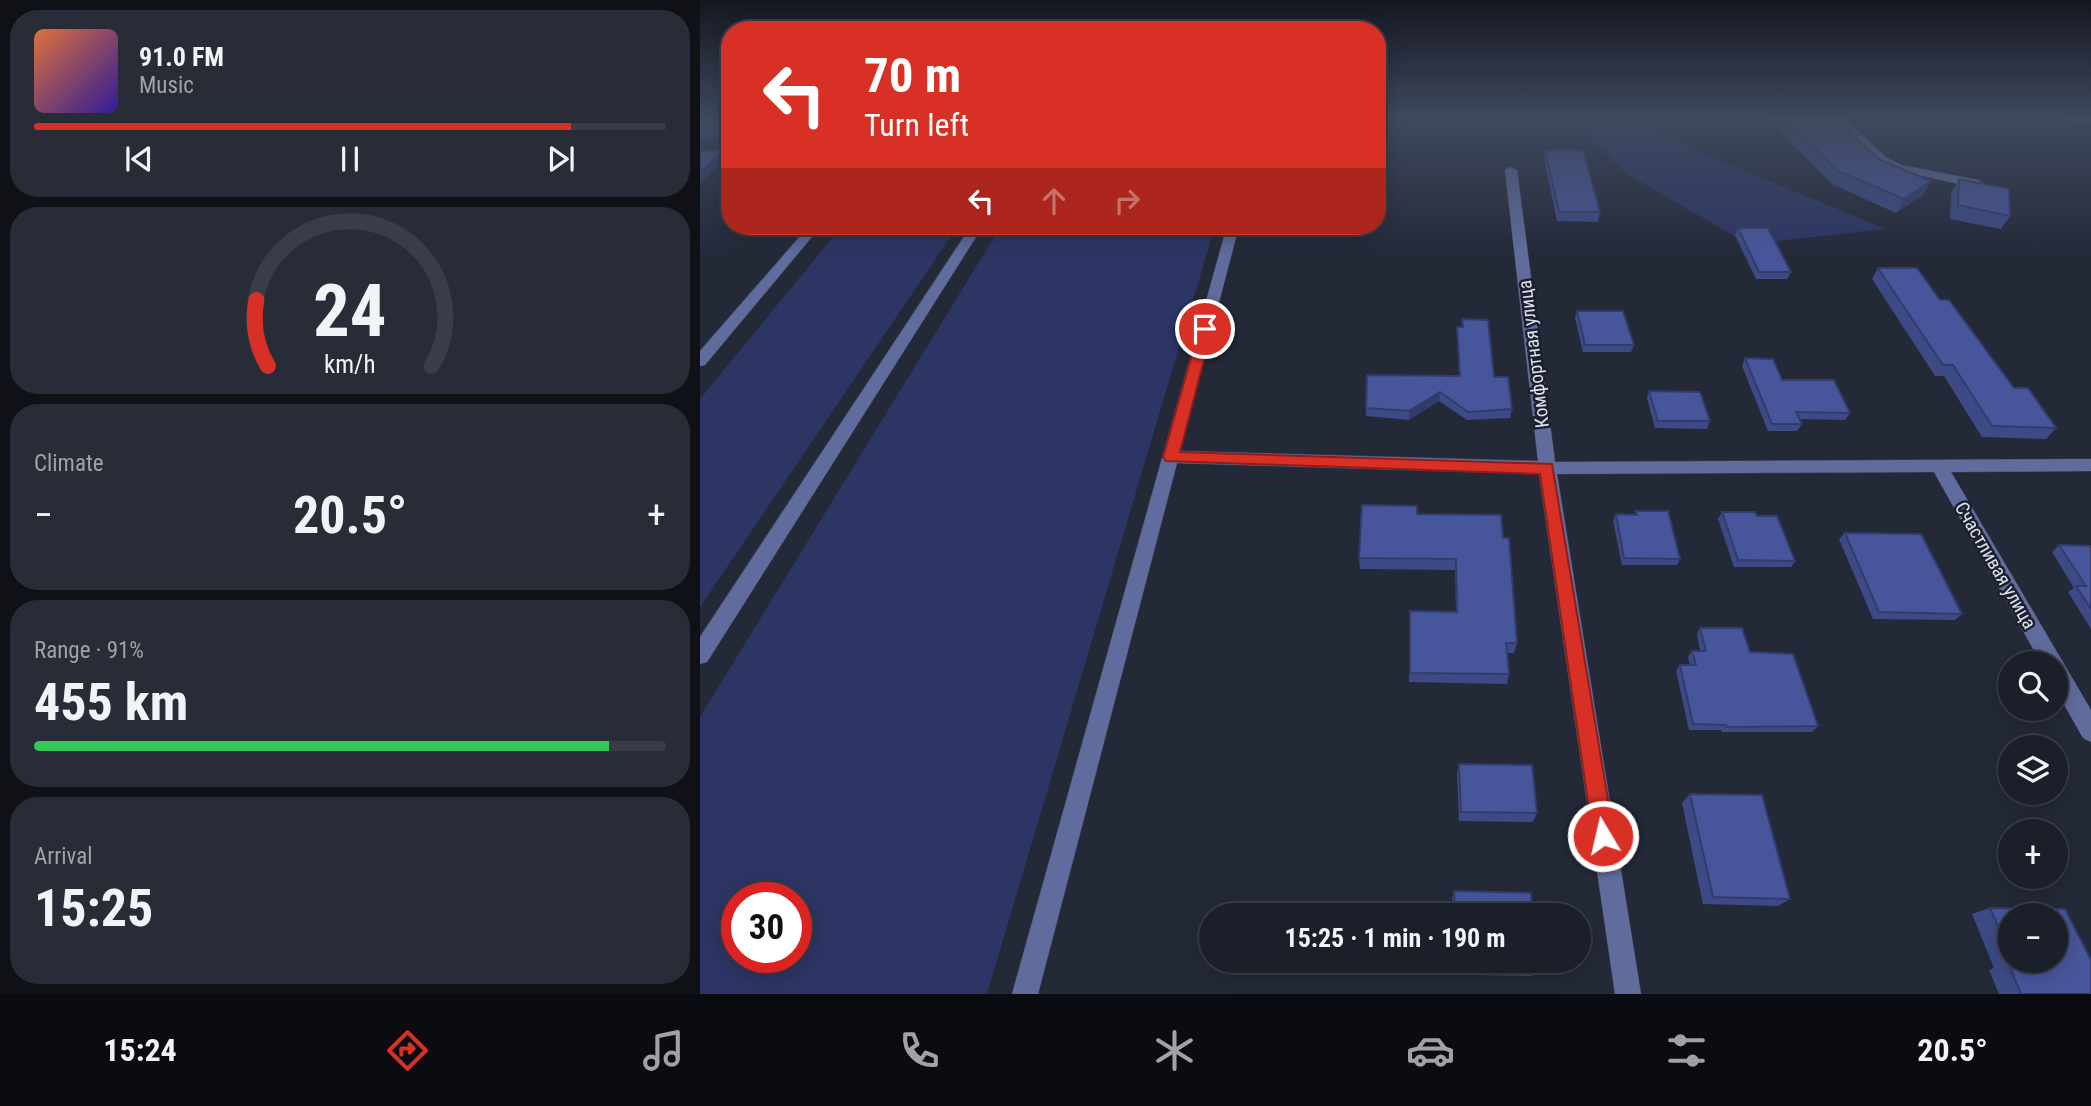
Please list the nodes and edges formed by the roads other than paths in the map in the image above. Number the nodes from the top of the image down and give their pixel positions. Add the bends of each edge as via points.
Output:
1 (1890, 163) edge
2 (1511, 170) dead end
3 (1978, 184) edge
4 (807, 235) edge
5 (971, 235) edge
6 (1231, 235) edge
7 (700, 360) edge
8 (1171, 457) junction
9 (2091, 465) edge
10 (1939, 466) junction
11 (1546, 468) junction
12 (2045, 651) edge
13 (700, 654) edge
14 (2068, 691) edge
15 (2091, 731) edge
16 (1025, 994) edge
17 (1628, 994) edge

1 - 3 street
2 - 11 street, Комфортная улица
4 - 7 street
5 - 13 street
6 - 8 street
8 - 11 street
8 - 16 street
9 - 10 street
10 - 11 street
10 - 12 street, Счастливая улица
11 - 17 street, Комфортная улица
14 - 15 street

